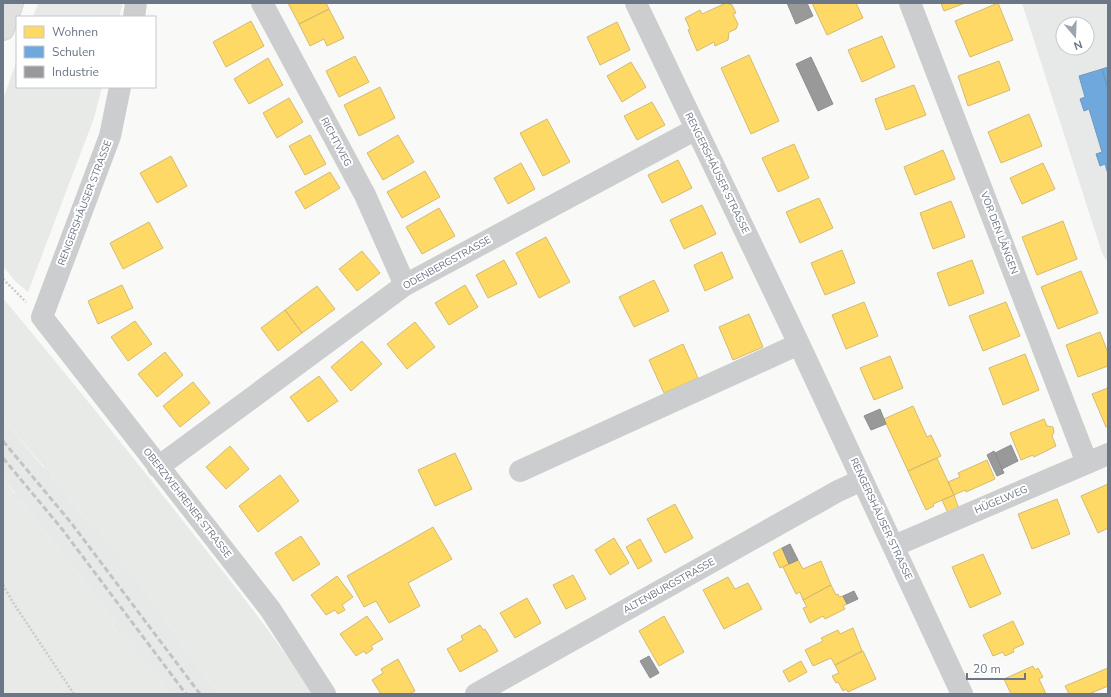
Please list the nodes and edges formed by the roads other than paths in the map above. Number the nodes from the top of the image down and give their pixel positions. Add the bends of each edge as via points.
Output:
1 (12, 3) edge
2 (136, 3) edge
3 (262, 3) edge
4 (636, 3) edge
5 (910, 3) edge
6 (134, 16) edge
7 (3, 29) edge
8 (120, 88) edge
9 (696, 129) junction
10 (405, 285) junction
11 (42, 317) joint
12 (799, 344) junction
13 (1108, 454) edge
14 (1087, 463) junction
15 (158, 467) junction
16 (520, 471) dead end
17 (862, 480) junction
18 (894, 546) junction
19 (326, 694) edge
20 (476, 694) edge
21 (962, 694) edge

1 - 7 highway
2 - 6 street
3 - 10 street, RICHTWEG via 365,195
4 - 9 street, RENGERSHÄUSER STRASSE
5 - 14 street, VOR DEN LÄNGEN
8 - 11 street, RENGERSHÄUSER STRASSE via 110,136
9 - 10 street, ODENBERGSTRASSE
9 - 12 street, RENGERSHÄUSER STRASSE
10 - 15 street, ODENBERGSTRASSE
11 - 15 street, OBERZWEHRENER STRASSE
12 - 16 street
12 - 17 street, RENGERSHÄUSER STRASSE
13 - 14 street, HÜGELWEG
14 - 18 street, HÜGELWEG
15 - 19 street, OBERZWEHRENER STRASSE via 270,610
17 - 18 street, RENGERSHÄUSER STRASSE
17 - 20 street, ALTENBURGSTRASSE via 838,491
18 - 21 street, RENGERSHÄUSER STRASSE

